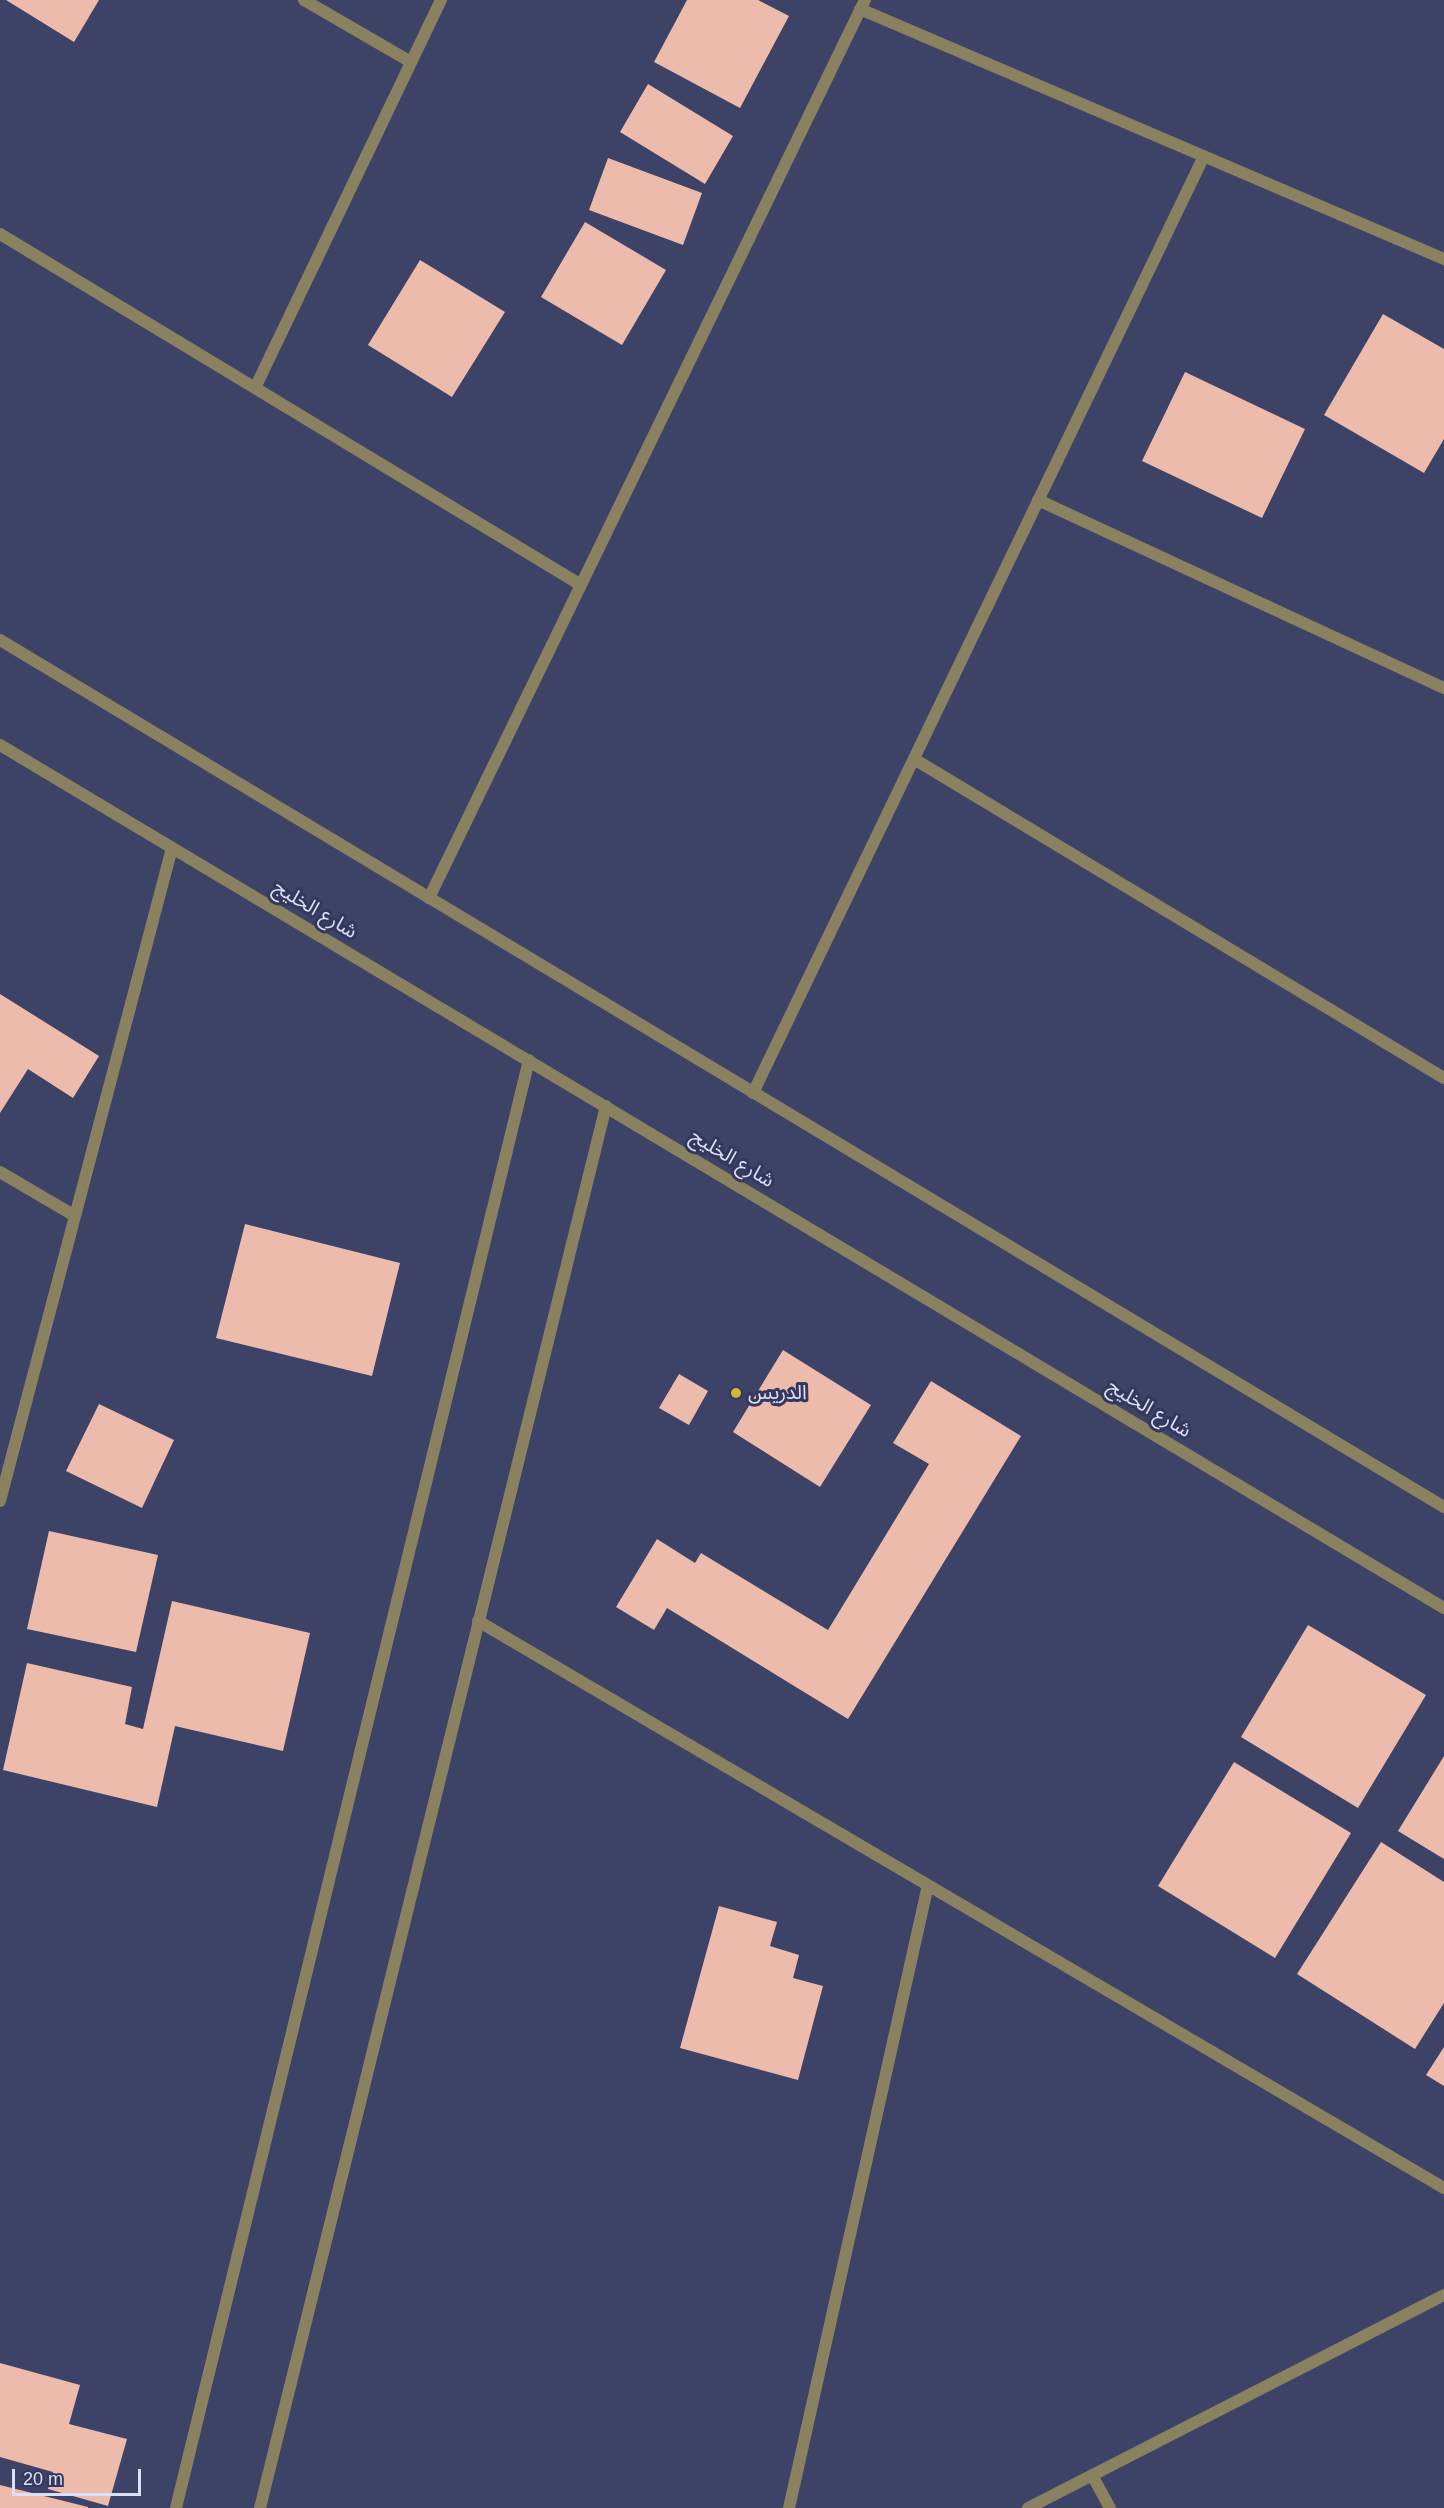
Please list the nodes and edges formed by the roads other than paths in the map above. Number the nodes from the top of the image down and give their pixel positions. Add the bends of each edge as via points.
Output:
1 (304, 0) edge
2 (441, 0) edge
3 (863, 4) edge
4 (411, 62) junction
5 (1204, 156) junction
6 (0, 234) edge
7 (1444, 259) edge
8 (255, 388) junction
9 (1038, 500) junction
10 (581, 585) junction
11 (0, 640) edge
12 (1444, 688) edge
13 (0, 745) edge
14 (914, 759) junction
15 (172, 848) junction
16 (429, 898) junction
17 (529, 1060) junction
18 (1444, 1076) edge
19 (753, 1093) junction
20 (606, 1106) junction
21 (0, 1172) edge
22 (75, 1216) junction
23 (0, 1501) edge
24 (1444, 1507) edge
25 (1444, 1608) edge
26 (478, 1621) junction
27 (928, 1885) junction
28 (1444, 2188) edge
29 (1444, 2295) edge
30 (1092, 2475) junction
31 (176, 2508) edge
32 (260, 2508) edge
33 (789, 2508) edge
34 (1028, 2508) edge
35 (1110, 2508) edge

1 - 4 street
2 - 4 street
3 - 5 street
3 - 10 street
4 - 8 street
5 - 7 street
5 - 9 street
6 - 8 street
8 - 10 street
9 - 12 street
9 - 14 street
10 - 16 street
11 - 16 street
13 - 15 street, شارع الخليج
14 - 18 street
14 - 19 street
15 - 17 street, شارع الخليج
15 - 22 street
16 - 19 street
17 - 20 street, شارع الخليج
17 - 31 street
19 - 24 street
20 - 25 street, شارع الخليج
20 - 26 street
21 - 22 street
22 - 23 street
26 - 27 street
26 - 32 street
27 - 28 street
27 - 33 street
29 - 30 street
30 - 34 street
30 - 35 street

